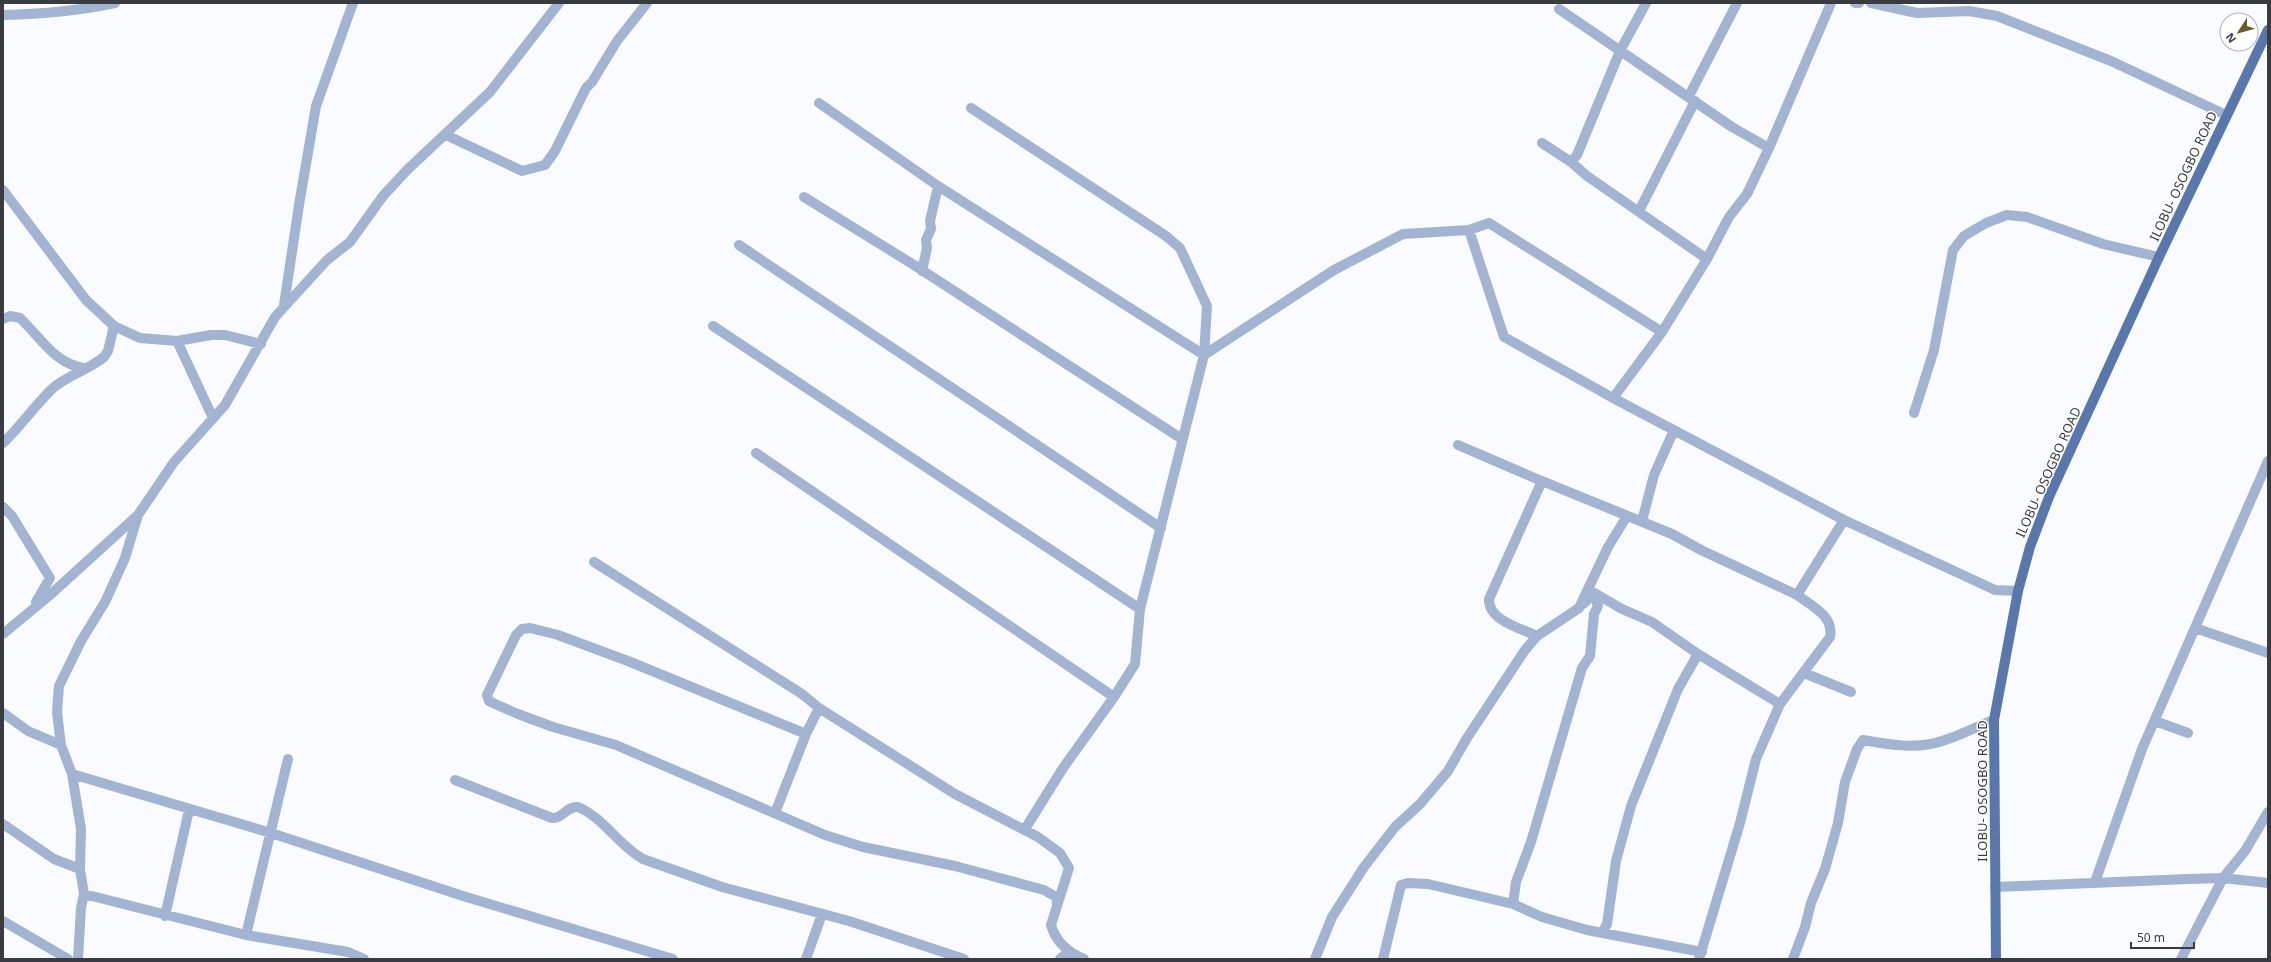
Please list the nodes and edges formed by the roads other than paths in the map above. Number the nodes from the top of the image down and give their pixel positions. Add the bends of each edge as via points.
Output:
1 (115, 3) edge
2 (352, 3) edge
3 (559, 3) edge
4 (647, 3) edge
5 (1646, 3) edge
6 (1737, 3) edge
7 (1831, 3) edge
8 (1855, 3) edge
9 (1859, 3) edge
10 (1871, 3) edge
11 (89, 6) edge
12 (1559, 9) dead end
13 (3, 15) edge
14 (2268, 30) edge
15 (1620, 51) junction
16 (1692, 98) junction
17 (819, 103) dead end
18 (971, 108) dead end
19 (2226, 115) junction
20 (446, 135) junction
21 (1542, 143) dead end
22 (1769, 148) junction
23 (1571, 162) junction
24 (938, 186) junction
25 (3, 190) edge
26 (804, 197) dead end
27 (1639, 212) junction
28 (1469, 230) junction
29 (739, 245) dead end
30 (2159, 257) junction
31 (1707, 259) junction
32 (922, 270) junction
33 (284, 305) junction
34 (3, 319) edge
35 (114, 326) junction
36 (713, 326) dead end
37 (1662, 332) junction
38 (177, 341) junction
39 (261, 344) junction
40 (1204, 355) junction
41 (84, 368) junction
42 (1613, 398) junction
43 (1914, 413) dead end
44 (213, 418) junction
45 (1674, 430) junction
46 (1182, 439) junction
47 (3, 444) edge
48 (1458, 445) dead end
49 (756, 453) dead end
50 (2268, 461) edge
51 (1542, 481) junction
52 (3, 507) edge
53 (138, 514) junction
54 (1627, 516) junction
55 (1844, 520) junction
56 (1642, 521) junction
57 (1160, 528) junction
58 (594, 562) dead end
59 (1591, 591) junction
60 (2018, 591) junction
61 (1797, 595) junction
62 (33, 609) junction
63 (1140, 609) junction
64 (2195, 628) junction
65 (3, 634) edge
66 (1536, 636) junction
67 (2268, 653) edge
68 (1698, 654) junction
69 (1804, 673) junction
70 (1852, 692) dead end
71 (1114, 697) junction
72 (1780, 704) junction
73 (819, 708) junction
74 (3, 713) edge
75 (1994, 720) junction
76 (2154, 721) junction
77 (2188, 733) dead end
78 (806, 734) junction
79 (61, 745) junction
80 (288, 759) dead end
81 (72, 774) junction
82 (455, 780) dead end
83 (189, 810) junction
84 (2268, 812) edge
85 (775, 813) junction
86 (3, 824) edge
87 (1025, 829) junction
88 (271, 833) junction
89 (80, 869) junction
90 (2223, 878) junction
91 (2095, 882) junction
92 (2268, 883) edge
93 (1995, 887) junction
94 (84, 894) junction
95 (1057, 904) junction
96 (1513, 904) junction
97 (822, 914) junction
98 (165, 916) junction
99 (3, 921) edge
100 (1602, 933) junction
101 (246, 935) junction
102 (1070, 951) junction
103 (648, 955) edge
104 (1701, 956) edge
105 (68, 959) edge
106 (78, 959) edge
107 (364, 959) edge
108 (673, 959) edge
109 (806, 959) edge
110 (964, 959) edge
111 (1060, 959) edge
112 (1084, 959) edge
113 (1315, 959) edge
114 (1383, 959) edge
115 (1793, 959) edge
116 (1996, 959) edge
117 (2181, 959) edge

1 - 11 street
2 - 33 street via 316,106
3 - 20 street via 490,92
4 - 20 street via 617,41 586,88 545,165 522,171
5 - 15 street
6 - 16 street
7 - 22 street
8 - 9 street
10 - 19 street via 1917,13 1969,11 1997,16 2111,61
11 - 13 street via 38,14
12 - 15 street
14 - 19 main road, ILOBU- OSOGBO ROAD
15 - 16 street
15 - 23 street via 1577,154
16 - 22 street via 1732,127
16 - 27 street
17 - 24 street
18 - 40 street via 1166,236 1180,248 1207,306
19 - 30 main road, ILOBU- OSOGBO ROAD
20 - 33 street via 383,196 350,242 327,260
21 - 23 street
22 - 31 street via 1747,194 1729,217
23 - 27 street
24 - 32 street
24 - 40 street
25 - 35 street via 86,300
26 - 32 street
27 - 31 street
28 - 37 street via 1489,224
28 - 40 street via 1403,234 1334,270
28 - 42 street via 1504,337
29 - 57 street
30 - 43 street via 2103,244 2027,217 2007,215 1986,223 1964,236 1954,250 1945,285 1941,320
30 - 60 main road, ILOBU- OSOGBO ROAD via 2049,498 2030,547
31 - 37 street
32 - 46 street
33 - 39 street
34 - 41 street via 10,316 20,318 63,362 72,367
35 - 38 street via 140,338
35 - 41 street via 108,351 95,364
36 - 63 street
37 - 42 street
38 - 39 street via 225,335
38 - 44 street
39 - 44 street via 225,405
40 - 46 street
41 - 47 street via 55,387
42 - 45 street
44 - 53 street via 174,462
45 - 55 street
45 - 56 street via 1654,475
46 - 57 street
48 - 51 street
49 - 71 street
50 - 64 street
51 - 54 street
51 - 66 street via 1489,599 1489,606 1494,614
52 - 62 street via 12,516 50,578
53 - 62 street
53 - 79 street via 125,558 105,602 81,641 59,686 57,712
54 - 56 street
54 - 59 street via 1608,547
55 - 60 street via 1995,590
55 - 61 street
56 - 61 street
57 - 63 street
58 - 73 street via 795,690
59 - 66 street via 1579,608
59 - 68 street via 1652,622
59 - 96 street via 1598,606 1594,614 1590,656 1582,668 1531,842 1516,882
60 - 75 main road, ILOBU- OSOGBO ROAD
61 - 69 street via 1827,618 1831,630 1826,644
62 - 65 street
63 - 71 street via 1135,664
64 - 67 street
64 - 76 street
66 - 113 street via 1467,738 1448,771 1420,804 1395,827 1364,868 1332,917
68 - 72 street
68 - 100 street via 1678,689 1631,806 1616,860 1607,924
69 - 70 street
69 - 72 street
71 - 87 street via 1063,768
72 - 104 street via 1756,759
73 - 78 street
73 - 87 street via 955,794
74 - 79 street via 28,731
75 - 93 main road, ILOBU- OSOGBO ROAD
75 - 115 street via 1945,741 1915,746 1863,740 1845,782 1838,823 1825,870 1811,903
76 - 77 street
76 - 91 street
78 - 85 street
78 - 85 street via 628,661 558,635 530,628 522,629 516,635 488,695 489,701 506,709 553,727 600,739
79 - 81 street
80 - 88 street
81 - 83 street
81 - 89 street via 81,829
82 - 97 street via 552,818 560,816 569,808 578,807 643,859 735,891
83 - 88 street
83 - 98 street
84 - 90 street via 2245,851
85 - 95 street via 825,835 863,847 955,866 1044,890 1056,897
86 - 89 street via 54,859
87 - 95 street via 1066,860 1069,868
88 - 101 street
88 - 103 street
89 - 94 street
90 - 91 street
90 - 92 street
90 - 117 street
91 - 93 street
93 - 116 main road, ILOBU- OSOGBO ROAD
94 - 98 street
94 - 106 street
95 - 102 street via 1051,925 1059,942
96 - 100 street via 1542,917
96 - 114 street via 1428,884 1401,885
97 - 109 street
97 - 110 street
98 - 101 street
99 - 105 street
100 - 104 street
101 - 107 street via 348,952
102 - 111 street
102 - 112 street
103 - 108 street

